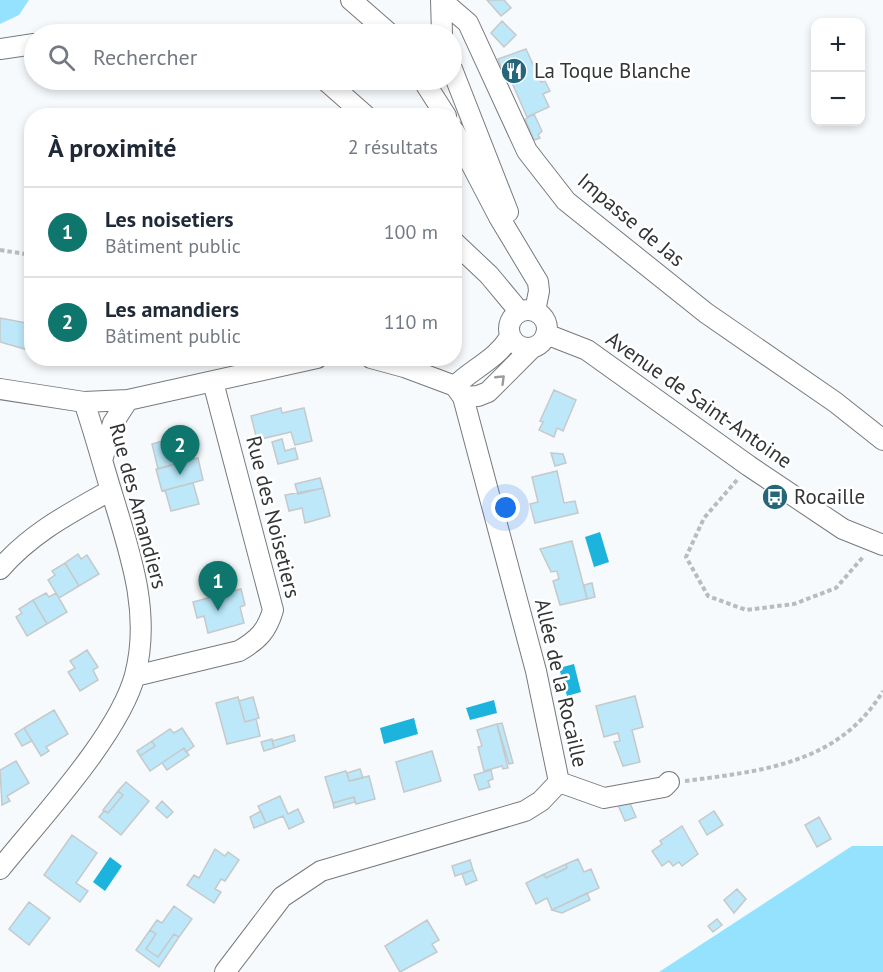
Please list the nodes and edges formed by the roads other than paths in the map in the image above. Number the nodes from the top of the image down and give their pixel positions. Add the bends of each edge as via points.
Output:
1 (351, 0) edge
2 (379, 24) edge
3 (442, 24) edge
4 (24, 45) edge
5 (0, 49) edge
6 (336, 90) edge
7 (429, 90) edge
8 (460, 90) edge
9 (357, 108) edge
10 (441, 108) edge
11 (462, 146) edge
12 (499, 217) junction
13 (462, 250) edge
14 (527, 311) junction
15 (510, 337) junction
16 (539, 341) junction
17 (282, 366) edge
18 (400, 366) edge
19 (213, 382) junction
20 (0, 389) edge
21 (459, 392) junction
22 (128, 400) junction
23 (84, 402) junction
24 (883, 440) edge
25 (103, 458) junction
26 (111, 490) junction
27 (879, 544) edge
28 (0, 568) edge
29 (135, 676) junction
30 (559, 782) junction
31 (669, 783) road end
32 (0, 868) edge
33 (225, 972) edge

1 - 2 street
3 - 24 street, Impasse de Jas via 441,0 468,23 528,151 566,201 706,313
4 - 5 street
6 - 9 street
7 - 10 street
8 - 12 street via 508,212
11 - 12 street
12 - 14 street via 538,282 539,291
13 - 14 street
14 - 15 street via 514,315
14 - 16 street via 546,323
15 - 16 street via 520,346
15 - 21 street via 492,359 466,375
21 -> 16 street via 478,396 488,392
16 - 27 street, Avenue de Saint-Antoine via 587,350 843,529
17 - 19 street
18 - 21 street
19 - 22 street
19 - 29 street, Rue des Noisetiers via 273,610 268,628 239,651
20 - 23 street
21 - 30 street, Allée de la Rocaille via 536,671
22 - 23 street
22 - 25 street via 113,423
23 - 25 street, Rue des Amandiers
25 - 26 street, Rue des Amandiers
26 - 28 street via 47,526 20,545
26 - 29 street, Rue des Amandiers via 141,600
29 - 32 street, Rue des Amandiers via 107,733
30 - 31 street via 604,798
30 - 33 street, Allée de la Rocaille via 525,811 321,871 297,884 282,897

